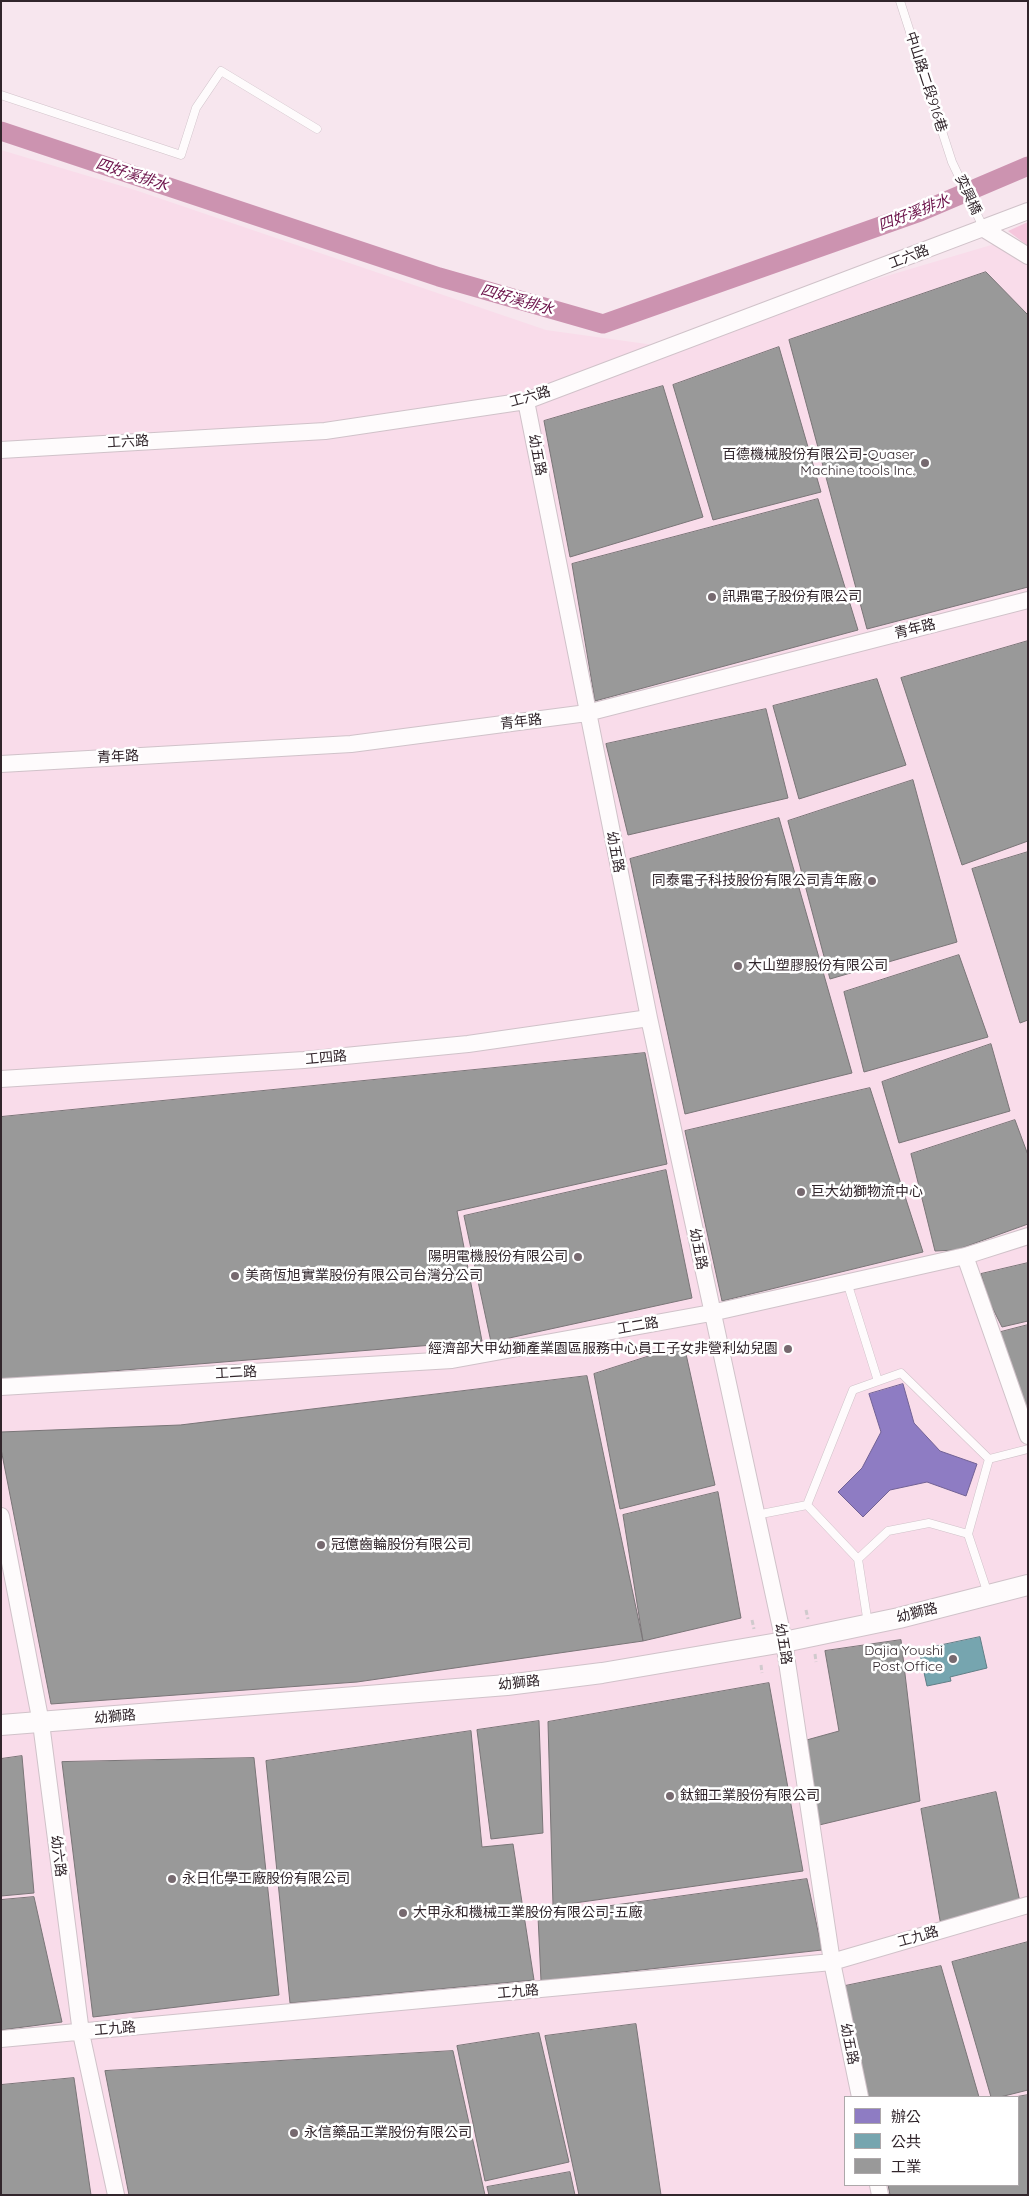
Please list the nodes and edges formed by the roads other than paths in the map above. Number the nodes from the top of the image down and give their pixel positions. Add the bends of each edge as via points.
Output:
1 (900, 1) edge
2 (1, 95) edge
3 (316, 129) dead end
4 (952, 162) joint
5 (1028, 211) edge
6 (984, 228) junction
7 (1028, 256) edge
8 (526, 401) junction
9 (1, 450) edge
10 (1028, 600) edge
11 (588, 713) junction
12 (1, 764) edge
13 (649, 1018) junction
14 (1, 1080) edge
15 (1028, 1236) edge
16 (965, 1256) junction
17 (847, 1282) junction
18 (711, 1313) junction
19 (878, 1381) junction
20 (1, 1387) edge
21 (1028, 1436) edge
22 (1028, 1449) edge
23 (989, 1459) junction
24 (807, 1505) junction
25 (756, 1515) junction
26 (1, 1516) edge
27 (968, 1534) junction
28 (858, 1559) junction
29 (1028, 1585) edge
30 (988, 1595) junction
31 (868, 1624) junction
32 (784, 1642) junction
33 (41, 1722) junction
34 (1, 1725) edge
35 (1028, 1905) edge
36 (832, 1962) junction
37 (82, 2033) junction
38 (1, 2039) edge
39 (860, 2096) edge
40 (116, 2195) edge

1 - 4 lane, 中山路二段916巷
2 - 3 lane via 181,155 196,108 221,71
4 - 6 lane, 奕興橋
5 - 6 street, 工六路
6 - 7 street
6 - 8 street, 工六路
8 - 9 street, 工六路 via 325,431
8 - 11 street, 幼五路
10 - 11 street, 青年路
11 - 12 street, 青年路 via 351,744
11 - 13 street, 幼五路
13 - 14 street, 工四路 via 468,1044 304,1060
13 - 18 street, 幼五路
15 - 16 street, 工二路
16 - 17 street, 工二路
16 - 21 street
17 - 18 street, 工二路
17 - 19 lane
18 - 20 street, 工二路 via 452,1360
18 - 25 street, 幼五路
19 - 23 lane via 901,1373
19 - 24 lane via 853,1390
22 - 23 lane
23 - 27 lane
24 - 25 lane
24 - 28 lane
25 - 32 street, 幼五路
26 - 33 street, 幼六路
27 - 28 lane via 929,1523 888,1531
27 - 30 lane
28 - 31 lane
29 - 30 street, 幼獅路
30 - 31 street, 幼獅路
31 - 32 street, 幼獅路
32 - 33 street, 幼獅路 via 602,1673 507,1685
32 - 36 street, 幼五路
33 - 34 street, 幼獅路
33 - 37 street, 幼六路
35 - 36 street, 工九路
36 - 37 street, 工九路
36 - 39 street, 幼五路
37 - 38 street, 工九路
37 - 40 street, 幼六路

